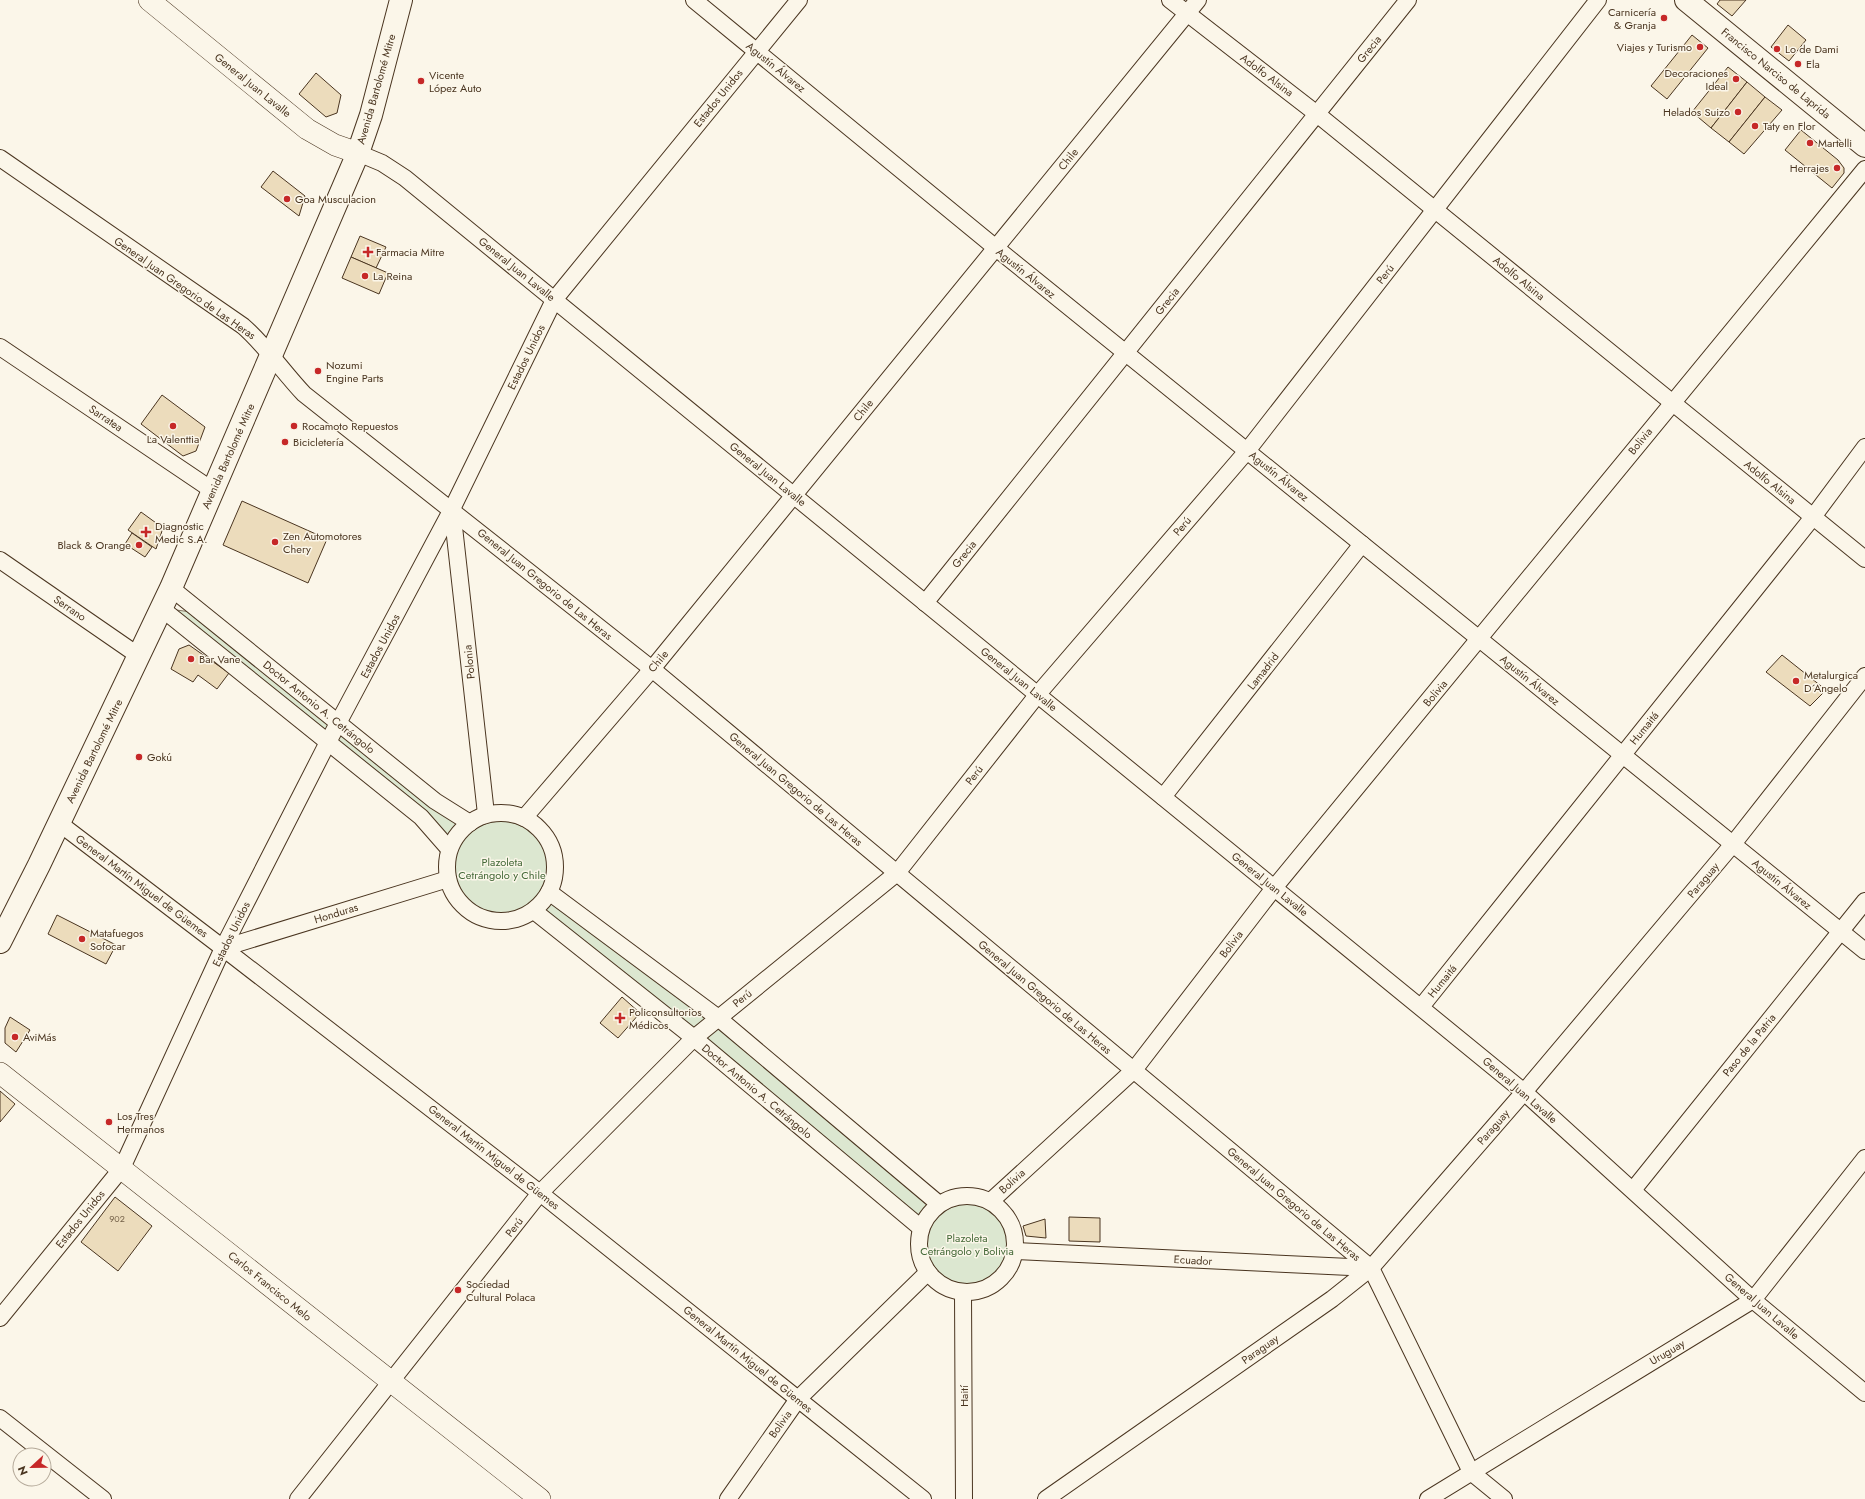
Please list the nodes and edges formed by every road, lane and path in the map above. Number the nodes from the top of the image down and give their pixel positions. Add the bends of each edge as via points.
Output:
1 (149, 0) edge
2 (401, 0) edge
3 (694, 0) edge
4 (799, 0) edge
5 (1170, 0) edge
6 (1198, 0) edge
7 (1408, 0) edge
8 (1598, 0) edge
9 (1686, 0) edge
10 (1186, 13) junction
11 (757, 51) junction
12 (1317, 114) junction
13 (1865, 146) edge
14 (358, 153) junction
15 (0, 158) edge
16 (1865, 169) edge
17 (1436, 210) junction
18 (996, 248) junction
19 (554, 300) junction
20 (0, 347) edge
21 (1126, 353) junction
22 (271, 355) junction
23 (1672, 402) junction
24 (1865, 447) edge
25 (1247, 451) junction
26 (212, 490) junction
27 (794, 495) junction
28 (452, 509) junction
29 (1813, 517) junction
30 (1362, 544) junction
31 (1865, 559) edge
32 (0, 560) edge
33 (171, 588) junction
34 (925, 603) junction
35 (161, 608) junction
36 (1480, 639) junction
37 (139, 656) junction
38 (652, 669) junction
39 (1865, 676) edge
40 (1038, 694) junction
41 (339, 724) junction
42 (328, 742) junction
43 (1623, 755) junction
44 (1163, 797) junction
45 (486, 814) junction
46 (524, 818) junction
47 (59, 823) junction
48 (470, 823) junction
49 (1733, 844) junction
50 (449, 849) junction
51 (897, 873) junction
52 (448, 879) junction
53 (1274, 888) junction
54 (549, 892) junction
55 (1865, 901) edge
56 (534, 911) junction
57 (1840, 931) junction
58 (0, 942) edge
59 (223, 948) junction
60 (1865, 951) edge
61 (1421, 1007) junction
62 (717, 1017) junction
63 (694, 1038) junction
64 (1134, 1070) junction
65 (0, 1073) edge
66 (1524, 1092) junction
67 (1865, 1158) edge
68 (122, 1168) junction
69 (1633, 1190) junction
70 (540, 1193) junction
71 (991, 1201) junction
72 (939, 1204) junction
73 (921, 1228) junction
74 (1015, 1251) junction
75 (1371, 1268) junction
76 (928, 1272) junction
77 (963, 1293) junction
78 (1753, 1300) junction
79 (0, 1318) edge
80 (390, 1382) junction
81 (1865, 1393) edge
82 (798, 1399) junction
83 (0, 1418) edge
84 (1471, 1472) junction
85 (103, 1499) edge
86 (298, 1499) edge
87 (540, 1499) edge
88 (728, 1499) edge
89 (923, 1499) edge
90 (964, 1499) edge
91 (1046, 1499) edge
92 (1428, 1499) edge
93 (1504, 1499) edge

1 - 14 street, General Juan Lavalle via 307,129 335,145
2 - 14 main road, Avenida Bartolomé Mitre via 371,115
3 - 11 street, Agustín Álvarez
4 - 11 street, Estados Unidos
5 - 10 street, Adolfo Alsina
6 - 10 street, Chile
7 - 12 street, Grecia
8 - 17 street, Perú
9 - 13 main road, Francisco Narciso de Laprida
10 - 12 street, Adolfo Alsina
10 - 18 street, Chile
11 - 18 street, Agustín Álvarez
11 - 19 street, Estados Unidos
12 - 17 street, Adolfo Alsina
12 - 21 street, Grecia
14 - 19 street, General Juan Lavalle via 382,163 405,178
14 - 22 main road, Avenida Bartolomé Mitre
15 - 22 street, General Juan Gregorio de Las Heras via 243,326
16 - 23 street, Bolivia
17 - 23 street, Adolfo Alsina
17 - 25 street, Perú
18 - 21 street, Agustín Álvarez
18 - 27 street, Chile
19 - 27 street, General Juan Lavalle
19 - 28 street, Estados Unidos
20 - 26 street, Sarratea
21 - 25 street, Agustín Álvarez
21 - 34 street, Grecia
22 - 26 main road, Avenida Bartolomé Mitre
22 - 28 street, General Juan Gregorio de Las Heras via 304,394
23 - 29 street, Adolfo Alsina
23 - 36 street, Bolivia
24 - 29 street, Humaitá
25 - 30 street, Agustín Álvarez
25 - 40 street, Perú
26 - 33 main road, Avenida Bartolomé Mitre
27 - 34 street, General Juan Lavalle
27 - 38 street, Chile
28 - 38 street, General Juan Gregorio de Las Heras
28 - 41 street, Estados Unidos
28 - 45 street, Polonia
29 - 31 street, Adolfo Alsina
29 - 43 street, Humaitá
30 - 36 street, Agustín Álvarez
30 - 44 street, Lamadrid
32 - 37 street, Serrano
33 - 35 main road, Avenida Bartolomé Mitre
33 - 41 street, Doctor Antonio A. Cetrángolo
34 - 40 street, General Juan Lavalle
35 - 37 main road, Avenida Bartolomé Mitre
35 - 42 street, Doctor Antonio A. Cetrángolo
36 - 43 street, Agustín Álvarez
36 - 53 street, Bolivia
37 - 47 main road, Avenida Bartolomé Mitre
38 - 46 street, Chile
38 - 51 street, General Juan Gregorio de Las Heras
39 - 49 street, Paraguay
40 - 44 street, General Juan Lavalle
40 - 51 street, Perú
41 - 42 street, Estados Unidos
41 - 48 street, Doctor Antonio A. Cetrángolo via 435,801
42 - 50 street, Doctor Antonio A. Cetrángolo via 420,817
42 - 59 street, Estados Unidos
43 - 49 street, Agustín Álvarez
43 - 61 street, Humaitá
44 - 53 street, General Juan Lavalle
45 - 46 street via 512,813
45 - 48 street
46 - 54 street via 539,828 549,842 555,858 555,876
47 - 58 main road, Avenida Bartolomé Mitre
47 - 59 street, General Martín Miguel de Güemes
48 - 50 street via 458,833
49 - 57 street, Agustín Álvarez
49 - 66 street, Paraguay
50 - 52 street via 446,866
51 - 62 street, Perú
51 - 64 street, General Juan Gregorio de Las Heras
52 - 56 street via 456,898 469,911 484,919 501,922 518,919
52 - 59 street, Honduras
53 - 61 street, General Juan Lavalle
53 - 64 street, Bolivia
54 - 56 street
54 - 62 street
55 - 57 street, Paso de la Patria
56 - 63 street, Doctor Antonio A. Cetrángolo
57 - 60 street, Agustín Álvarez
57 - 69 street, Paso de la Patria
59 - 68 street, Estados Unidos
59 - 70 street, General Martín Miguel de Güemes
61 - 66 street, General Juan Lavalle
62 - 63 street, Perú
62 - 72 street
63 - 70 street, Perú
63 - 73 street, Doctor Antonio A. Cetrángolo
64 - 71 street, Bolivia
64 - 75 street, General Juan Gregorio de Las Heras
65 - 68 street, Carlos Francisco Melo
66 - 69 street, General Juan Lavalle
66 - 75 street, Paraguay
67 - 78 street, Uruguay
68 - 79 street, Estados Unidos
68 - 80 street, Carlos Francisco Melo
69 - 78 street, General Juan Lavalle
70 - 80 street, Perú
70 - 82 street, General Martín Miguel de Güemes
71 - 72 street via 978,1196 964,1195
71 - 74 street via 1011,1222 1015,1236
72 - 73 street via 928,1215
73 - 76 street via 918,1243 921,1258
74 - 75 street, Ecuador
74 - 77 street via 1011,1265 1003,1277 992,1286 978,1292
75 - 84 street, General Juan Gregorio de Las Heras
75 - 91 street, Paraguay via 1332,1299
76 - 77 street via 937,1283
76 - 82 street, Bolivia
77 - 90 street, Haití
78 - 81 street, General Juan Lavalle
78 - 84 street, Uruguay
80 - 86 street, Perú
80 - 87 street, Carlos Francisco Melo
82 - 88 street, Bolivia
82 - 89 street, General Martín Miguel de Güemes
83 - 85 street
84 - 92 street, Uruguay
84 - 93 street, General Juan Gregorio de Las Heras

